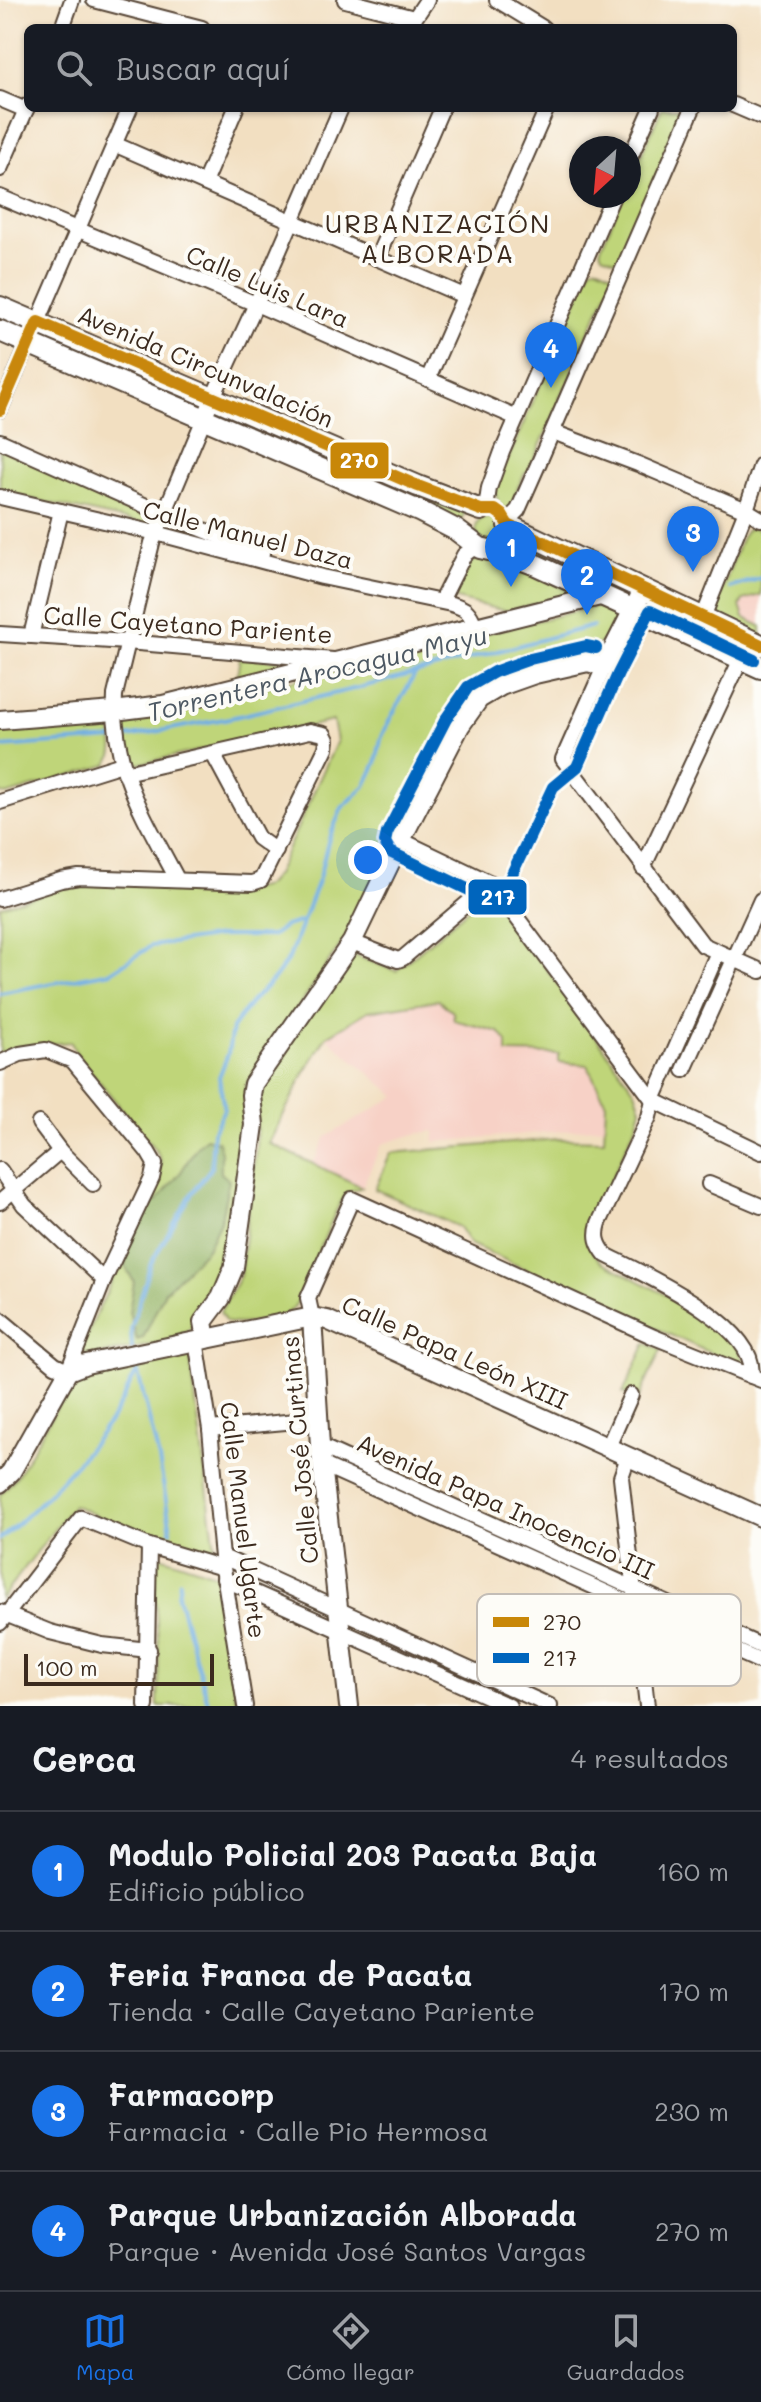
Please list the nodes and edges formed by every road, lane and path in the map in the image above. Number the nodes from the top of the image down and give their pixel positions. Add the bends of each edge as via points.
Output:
1 (72, 0) edge
2 (94, 0) edge
3 (345, 0) edge
4 (427, 0) edge
5 (497, 0) edge
6 (152, 7) edge
7 (411, 23) edge
8 (63, 24) edge
9 (165, 24) edge
10 (536, 24) edge
11 (0, 99) edge
12 (24, 106) edge
13 (737, 107) edge
14 (25, 112) edge
15 (128, 112) edge
16 (234, 112) edge
17 (339, 112) edge
18 (440, 112) edge
19 (545, 112) edge
20 (650, 112) edge
21 (691, 112) edge
22 (761, 117) edge
23 (640, 136) edge
24 (114, 144) junction
25 (0, 169) edge
26 (204, 183) junction
27 (0, 197) edge
28 (608, 208) edge
29 (292, 221) junction
30 (77, 228) junction
31 (377, 258) junction
32 (464, 296) junction
33 (256, 304) junction
34 (0, 307) edge
35 (38, 322) junction
36 (0, 331) edge
37 (29, 343) junction
38 (428, 379) junction
39 (213, 397) junction
40 (0, 410) edge
41 (517, 418) junction
42 (204, 419) junction
43 (553, 432) junction
44 (0, 441) edge
45 (761, 465) edge
46 (0, 497) edge
47 (484, 510) junction
48 (746, 510) junction
49 (61, 511) junction
50 (164, 514) junction
51 (761, 519) edge
52 (507, 524) junction
53 (156, 533) junction
54 (479, 545) junction
55 (322, 577) junction
56 (643, 590) junction
57 (604, 595) junction
58 (441, 601) junction
59 (634, 609) junction
60 (475, 626) junction
61 (698, 628) junction
62 (0, 634) edge
63 (31, 636) junction
64 (127, 642) junction
65 (761, 645) edge
66 (741, 659) junction
67 (337, 661) junction
68 (604, 667) junction
69 (761, 668) edge
70 (114, 711) junction
71 (0, 720) edge
72 (213, 754) junction
73 (124, 768) junction
74 (0, 802) edge
75 (401, 840) junction
76 (276, 851) junction
77 (643, 868) junction
78 (177, 879) junction
79 (491, 883) junction
80 (0, 899) edge
81 (761, 900) edge
82 (352, 942) junction
83 (718, 952) junction
84 (735, 959) junction
85 (761, 971) edge
86 (0, 1063) edge
87 (684, 1070) dead end
88 (653, 1100) junction
89 (39, 1123) dead end
90 (60, 1151) junction
91 (761, 1152) edge
92 (0, 1170) edge
93 (93, 1184) dead end
94 (709, 1184) dead end
95 (14, 1191) junction
96 (0, 1202) edge
97 (761, 1206) edge
98 (104, 1280) junction
99 (312, 1317) junction
100 (0, 1319) edge
101 (201, 1339) junction
102 (68, 1371) junction
103 (756, 1378) edge
104 (631, 1395) dead end
105 (318, 1419) junction
106 (210, 1429) junction
107 (320, 1446) junction
108 (608, 1447) junction
109 (628, 1457) junction
110 (323, 1465) junction
111 (0, 1482) edge
112 (761, 1517) edge
113 (149, 1546) junction
114 (223, 1568) junction
115 (632, 1587) junction
116 (613, 1594) edge
117 (634, 1594) edge
118 (647, 1594) edge
119 (338, 1609) junction
120 (2, 1617) edge
121 (341, 1632) junction
122 (741, 1637) edge
123 (761, 1646) edge
124 (149, 1650) junction
125 (741, 1653) edge
126 (761, 1662) edge
127 (477, 1673) edge
128 (506, 1686) edge
129 (645, 1686) edge
130 (146, 1706) edge
131 (245, 1706) edge
132 (349, 1706) edge
133 (509, 1706) edge
134 (550, 1706) edge
135 (647, 1706) edge

1 - 8 street
2 - 6 street
3 - 7 street
4 - 7 street
5 - 10 street
6 - 9 street
11 - 12 street
13 - 22 street
14 - 25 street
15 - 24 street
16 - 26 street
17 - 29 street
18 - 31 street
19 - 32 street
20 - 23 street
21 - 43 street
24 - 26 street
24 - 30 street
26 - 29 street
27 - 30 street, Calle Luis Lara
28 - 41 street
29 - 31 street
29 - 33 street
30 - 33 street, Calle Luis Lara
30 - 35 street
31 - 32 street
32 - 38 street
33 - 38 street, Calle Luis Lara
33 - 39 street
34 - 35 main road, Avenida Circunvalación
35 - 37 street
35 - 39 main road, Avenida Circunvalación
36 - 37 main road, Avenida Circunvalación
37 - 40 street
37 - 42 main road, Avenida Circunvalación
38 - 41 street, Calle Luis Lara
39 - 42 street
39 - 47 main road, Avenida Circunvalación
41 - 47 street
42 - 50 street
42 - 54 main road, Avenida Circunvalación via 432,517
43 - 48 street
43 - 52 street
44 - 50 street
45 - 48 street
46 - 49 street, Calle Manuel Daza
47 - 52 main road via 498,512
47 - 54 main road via 468,523
48 - 51 street
48 - 61 street
49 - 53 street, Calle Manuel Daza
49 - 63 street
50 - 53 street
50 - 55 street
52 - 54 main road via 504,542
52 - 56 main road, Avenida Circunvalación
53 - 55 street, Calle Manuel Daza
53 - 64 street
54 - 57 main road, Avenida Circunvalación
54 - 58 street via 464,555
55 - 58 street, Calle Manuel Daza
56 - 59 street
56 - 61 main road, Avenida Circunvalación
57 - 59 main road, Avenida Circunvalación
57 - 60 street, Calle Cayetano Pariente
58 - 60 street, Calle Manuel Daza via 470,612
59 - 61 main road, Avenida Circunvalación
59 - 68 street
60 - 67 street, Calle Cayetano Pariente
61 - 65 main road, Avenida Circunvalación
61 - 66 main road, Avenida Circunvalación
62 - 63 street, Calle Cayetano Pariente
63 - 64 street, Calle Cayetano Pariente
64 - 67 street, Calle Cayetano Pariente
64 - 70 street
66 - 69 main road, Avenida Circunvalación
66 - 77 street
67 - 70 street via 163,705
68 - 75 street, Calle Manuel Ugarte via 588,662 535,674 479,699
68 - 77 street via 563,759
70 - 71 street
70 - 73 street
72 - 73 street
72 - 76 street via 258,838
72 - 76 street via 310,731 324,734 326,748
73 - 74 street
73 - 78 street
75 - 79 street
75 - 82 street, Calle Manuel Ugarte
76 - 78 street via 261,880 252,883
77 - 83 street via 703,945
78 - 80 street via 79,877
79 - 82 street via 403,958
79 - 88 street
81 - 84 street
82 - 101 street, Calle Manuel Ugarte via 253,1084 254,1125 234,1267 203,1322
83 - 84 street
83 - 88 street
84 - 85 street
84 - 87 street
86 - 98 street via 46,1050 73,1061 155,1164
88 - 91 street
88 - 103 street via 599,1223 599,1246 606,1255 729,1324 744,1340
89 - 90 street
90 - 93 street
90 - 95 street
92 - 95 street
94 - 97 street
95 - 96 street
95 - 98 street
98 - 102 street
99 - 101 street, Calle Papa León XIII
99 - 103 street, Calle José Curtinas via 308,1298 352,1199
99 - 105 street, Calle José Curtinas
99 - 108 street, Calle Papa León XIII
100 - 102 street
101 - 102 street, Calle Papa León XIII
101 - 106 street, Calle Manuel Ugarte
102 - 111 street via 11,1472
104 - 108 street
105 - 106 street
105 - 107 street, Calle José Curtinas
106 - 114 street, Calle Manuel Ugarte
107 - 110 street, Calle José Curtinas
107 - 115 street, Avenida Papa Inocencio III
108 - 109 street, Calle Papa León XIII
109 - 112 street, Calle Papa León XIII
109 - 115 street via 621,1477
110 - 116 street, Avenida Papa Inocencio III
110 - 119 street, Calle José Curtinas
113 - 114 street
113 - 120 street via 81,1518
113 - 124 street
114 - 119 street
114 - 121 street
114 - 131 street, Calle Manuel Ugarte
115 - 117 street
115 - 118 street, Avenida Papa Inocencio III
119 - 121 street, Calle José Curtinas
119 - 127 street
120 - 124 street via 102,1645
121 - 132 street, Calle José Curtinas
121 - 133 street
122 - 123 street, Avenida Papa Inocencio III
124 - 130 street
125 - 126 street, Avenida Papa Inocencio III
128 - 134 street
129 - 135 street

